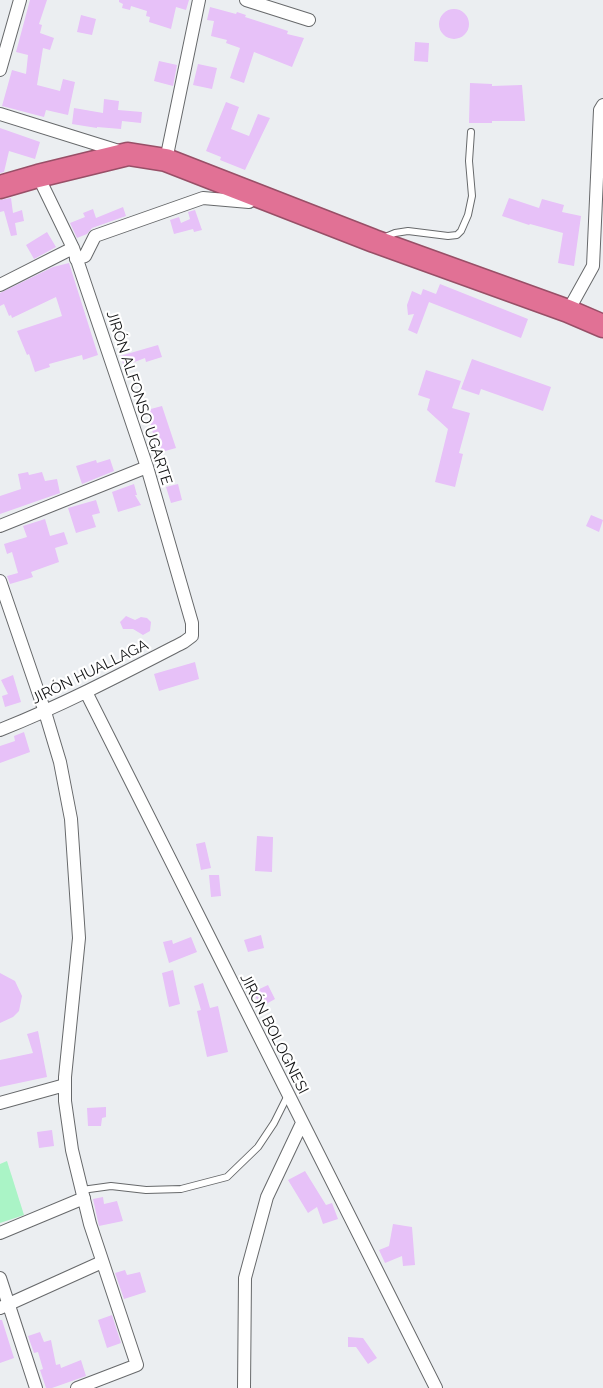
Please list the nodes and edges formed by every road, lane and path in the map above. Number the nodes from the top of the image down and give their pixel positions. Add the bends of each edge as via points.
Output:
1 (20, 0) edge
2 (199, 0) edge
3 (246, 0) edge
4 (309, 20) dead end
5 (0, 69) edge
6 (603, 105) edge
7 (0, 114) edge
8 (471, 132) dead end
9 (129, 154) junction
10 (166, 160) junction
11 (38, 176) junction
12 (0, 187) edge
13 (258, 195) junction
14 (374, 242) junction
15 (74, 254) junction
16 (0, 285) edge
17 (568, 311) junction
18 (603, 326) edge
19 (147, 467) junction
20 (0, 526) edge
21 (0, 581) edge
22 (192, 636) joint
23 (86, 692) junction
24 (45, 712) junction
25 (0, 730) edge
26 (64, 1085) junction
27 (288, 1095) junction
28 (0, 1102) edge
29 (302, 1123) junction
30 (83, 1194) junction
31 (0, 1233) edge
32 (102, 1262) junction
33 (0, 1278) edge
34 (4, 1306) edge
35 (36, 1388) edge
36 (77, 1388) edge
37 (244, 1388) edge
38 (436, 1388) edge

1 - 5 street
2 - 10 street
3 - 4 street
6 - 17 street via 593,266
7 - 9 street
8 - 14 lane via 472,196 461,231 448,236 400,232
9 - 10 highway
9 - 11 highway
10 - 13 highway
11 - 12 highway
11 - 15 street, JIRÓN ALFONSO UGARTE
13 - 14 highway
13 - 15 street via 249,202 203,198 95,236 85,256
14 - 17 highway
15 - 16 street
15 - 19 street, JIRÓN ALFONSO UGARTE
17 - 18 highway
19 - 20 street
19 - 22 street, JIRÓN ALFONSO UGARTE via 192,623
21 - 24 street
22 - 23 street, JIRÓN HUALLAGA
23 - 24 street, JIRÓN HUALLAGA
23 - 27 street, JIRÓN BOLOGNESI
24 - 25 street, JIRÓN HUALLAGA
24 - 26 street via 71,819 78,926
26 - 28 street
26 - 30 street via 72,1150
27 - 29 street, JIRÓN BOLOGNESI
27 - 30 lane via 262,1142 227,1177 181,1189 111,1185
29 - 37 street via 267,1197 245,1278
29 - 38 street, JIRÓN BOLOGNESI
30 - 31 street
30 - 32 street
32 - 34 street
32 - 36 street via 137,1365
33 - 34 street
34 - 35 street

